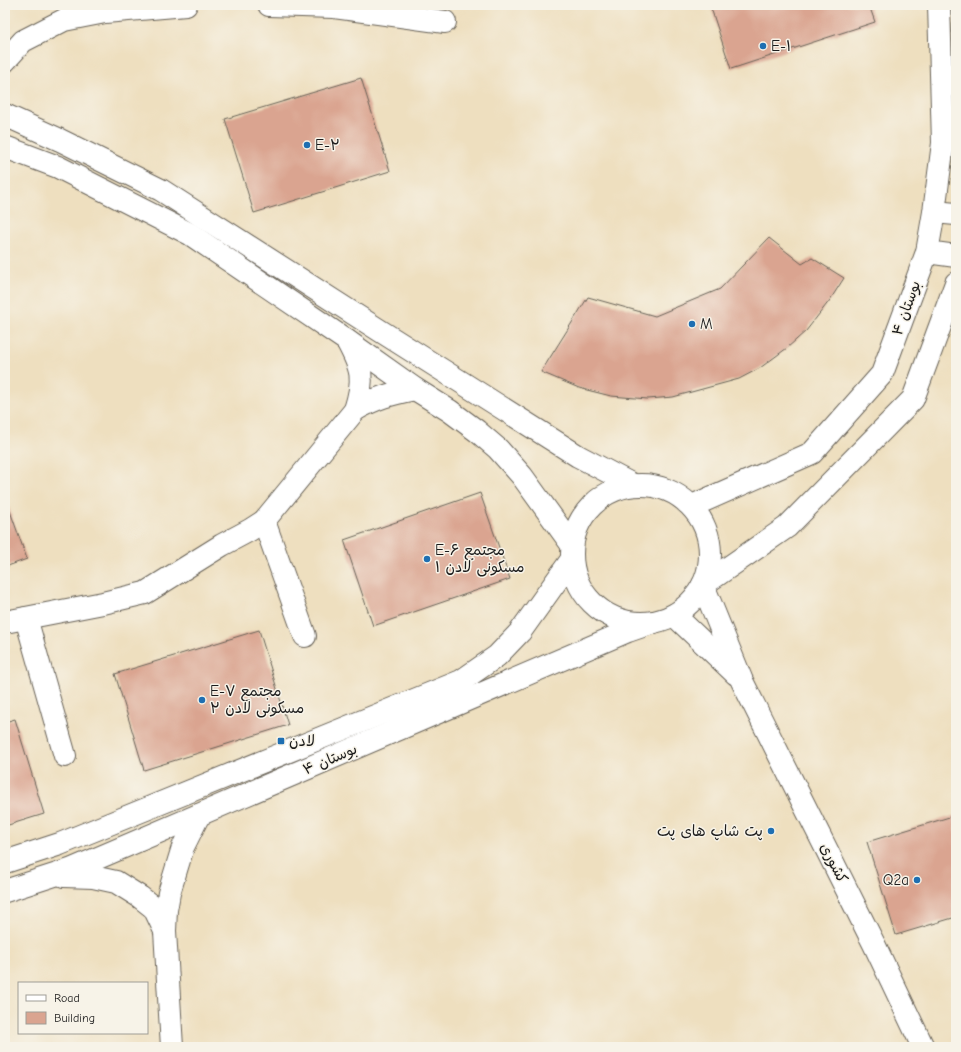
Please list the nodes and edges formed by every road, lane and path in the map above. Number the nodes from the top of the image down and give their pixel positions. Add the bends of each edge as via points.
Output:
1 (186, 5) edge
2 (269, 5) edge
3 (939, 5) edge
4 (445, 22) dead end
5 (5, 61) edge
6 (7, 114) edge
7 (5, 147) edge
8 (934, 212) junction
9 (956, 214) edge
10 (927, 252) junction
11 (956, 256) edge
12 (956, 283) edge
13 (346, 340) junction
14 (415, 389) junction
15 (355, 410) junction
16 (633, 485) junction
17 (692, 506) junction
18 (264, 521) junction
19 (572, 552) junction
20 (703, 585) junction
21 (26, 618) junction
22 (664, 618) junction
23 (5, 622) edge
24 (305, 636) dead end
25 (742, 681) junction
26 (65, 756) dead end
27 (199, 815) junction
28 (5, 862) edge
29 (55, 875) junction
30 (5, 891) edge
31 (165, 931) junction
32 (172, 1047) edge
33 (923, 1047) edge

1 - 5 street via 105,12 64,20 23,41
2 - 4 street via 334,7
3 - 8 street, بوستان ۴ via 943,143
6 - 16 street via 161,190 565,448
7 - 13 street via 58,167 190,234
8 - 9 street
8 - 10 street, بوستان ۴
10 - 11 street
10 - 17 street, بوستان ۴ via 882,374 812,453
12 - 20 street via 912,399 787,528
13 - 14 street
13 - 15 street via 358,361 361,376 361,392
14 - 15 street via 383,396
14 - 19 street via 450,411 498,449 522,476
15 - 18 street
16 - 17 street via 654,486 675,493
16 - 19 street via 599,499 586,512 577,528
17 - 20 street via 704,523 710,544 710,565
18 - 21 street via 145,593 103,604
18 - 24 street
19 - 22 street via 576,578 585,595 599,609 616,618 634,622
19 - 28 street, بوستان ۴ via 520,632 497,656 462,681 60,844
20 - 22 street via 690,602
20 - 25 street, کشوری
21 - 23 street
21 - 26 street
22 - 25 street, کشوری
22 - 27 street, بوستان ۴ via 628,630
25 - 33 street, کشوری
27 - 29 street, بوستان ۴
27 - 31 street via 176,867 166,910
29 - 30 street, بوستان ۴
29 - 31 street via 93,877 116,882 154,908
31 - 32 street

